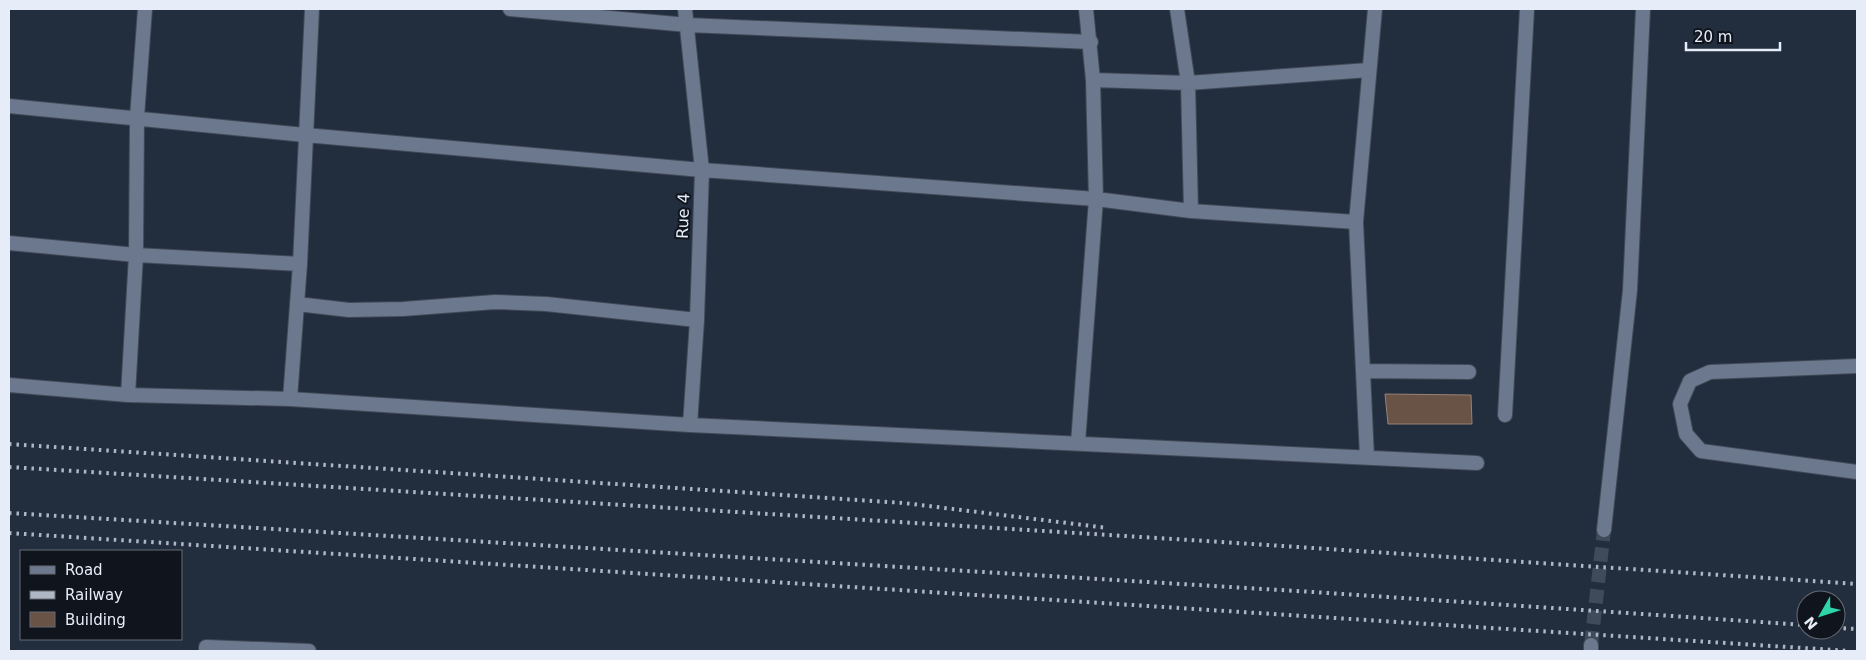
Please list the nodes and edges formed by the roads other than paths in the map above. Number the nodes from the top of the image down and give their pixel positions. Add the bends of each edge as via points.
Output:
1 (145, 9) edge
2 (312, 9) edge
3 (510, 9) edge
4 (685, 9) edge
5 (1086, 9) edge
6 (1178, 9) edge
7 (1375, 9) edge
8 (1527, 9) edge
9 (1643, 9) edge
10 (688, 25) junction
11 (1091, 42) junction
12 (1369, 70) junction
13 (1093, 80) junction
14 (1188, 83) junction
15 (9, 106) edge
16 (137, 118) junction
17 (305, 135) junction
18 (702, 170) junction
19 (1096, 199) junction
20 (1191, 211) junction
21 (1356, 222) junction
22 (9, 243) edge
23 (136, 254) junction
24 (300, 264) junction
25 (297, 304) junction
26 (697, 320) junction
27 (1857, 366) edge
28 (1363, 371) junction
29 (1469, 372) dead end
30 (9, 385) edge
31 (128, 395) junction
32 (290, 399) junction
33 (1505, 415) dead end
34 (690, 425) junction
35 (1078, 443) junction
36 (1367, 457) junction
37 (1477, 463) dead end
38 (1857, 472) edge
39 (1604, 530) tunnel mouth
40 (206, 651) edge
41 (309, 651) edge

1 - 16 street
2 - 17 street
3 - 10 street
4 - 10 street, Rue 4
5 - 11 street
6 - 14 street
7 - 12 street
8 - 33 street
9 - 39 street via 1630,290
10 - 11 street
10 - 18 street, Rue 4
11 - 13 street
12 - 14 street
12 - 21 street
13 - 14 street
13 - 19 street
14 - 20 street
15 - 16 street
16 - 17 street
16 - 23 street
17 - 18 street
17 - 24 street
18 - 19 street
18 - 26 street, Rue 4
19 - 20 street
19 - 35 street
20 - 21 street
21 - 28 street
22 - 23 street
23 - 24 street
23 - 31 street
24 - 25 street
25 - 26 street via 349,310 503,302
25 - 32 street
26 - 34 street, Rue 4
27 - 38 street via 1710,372 1690,381 1680,404 1686,434 1701,451
28 - 29 street
28 - 36 street
30 - 31 street
31 - 32 street
32 - 34 street
34 - 35 street
35 - 36 street
36 - 37 street
40 - 41 street via 206,647

